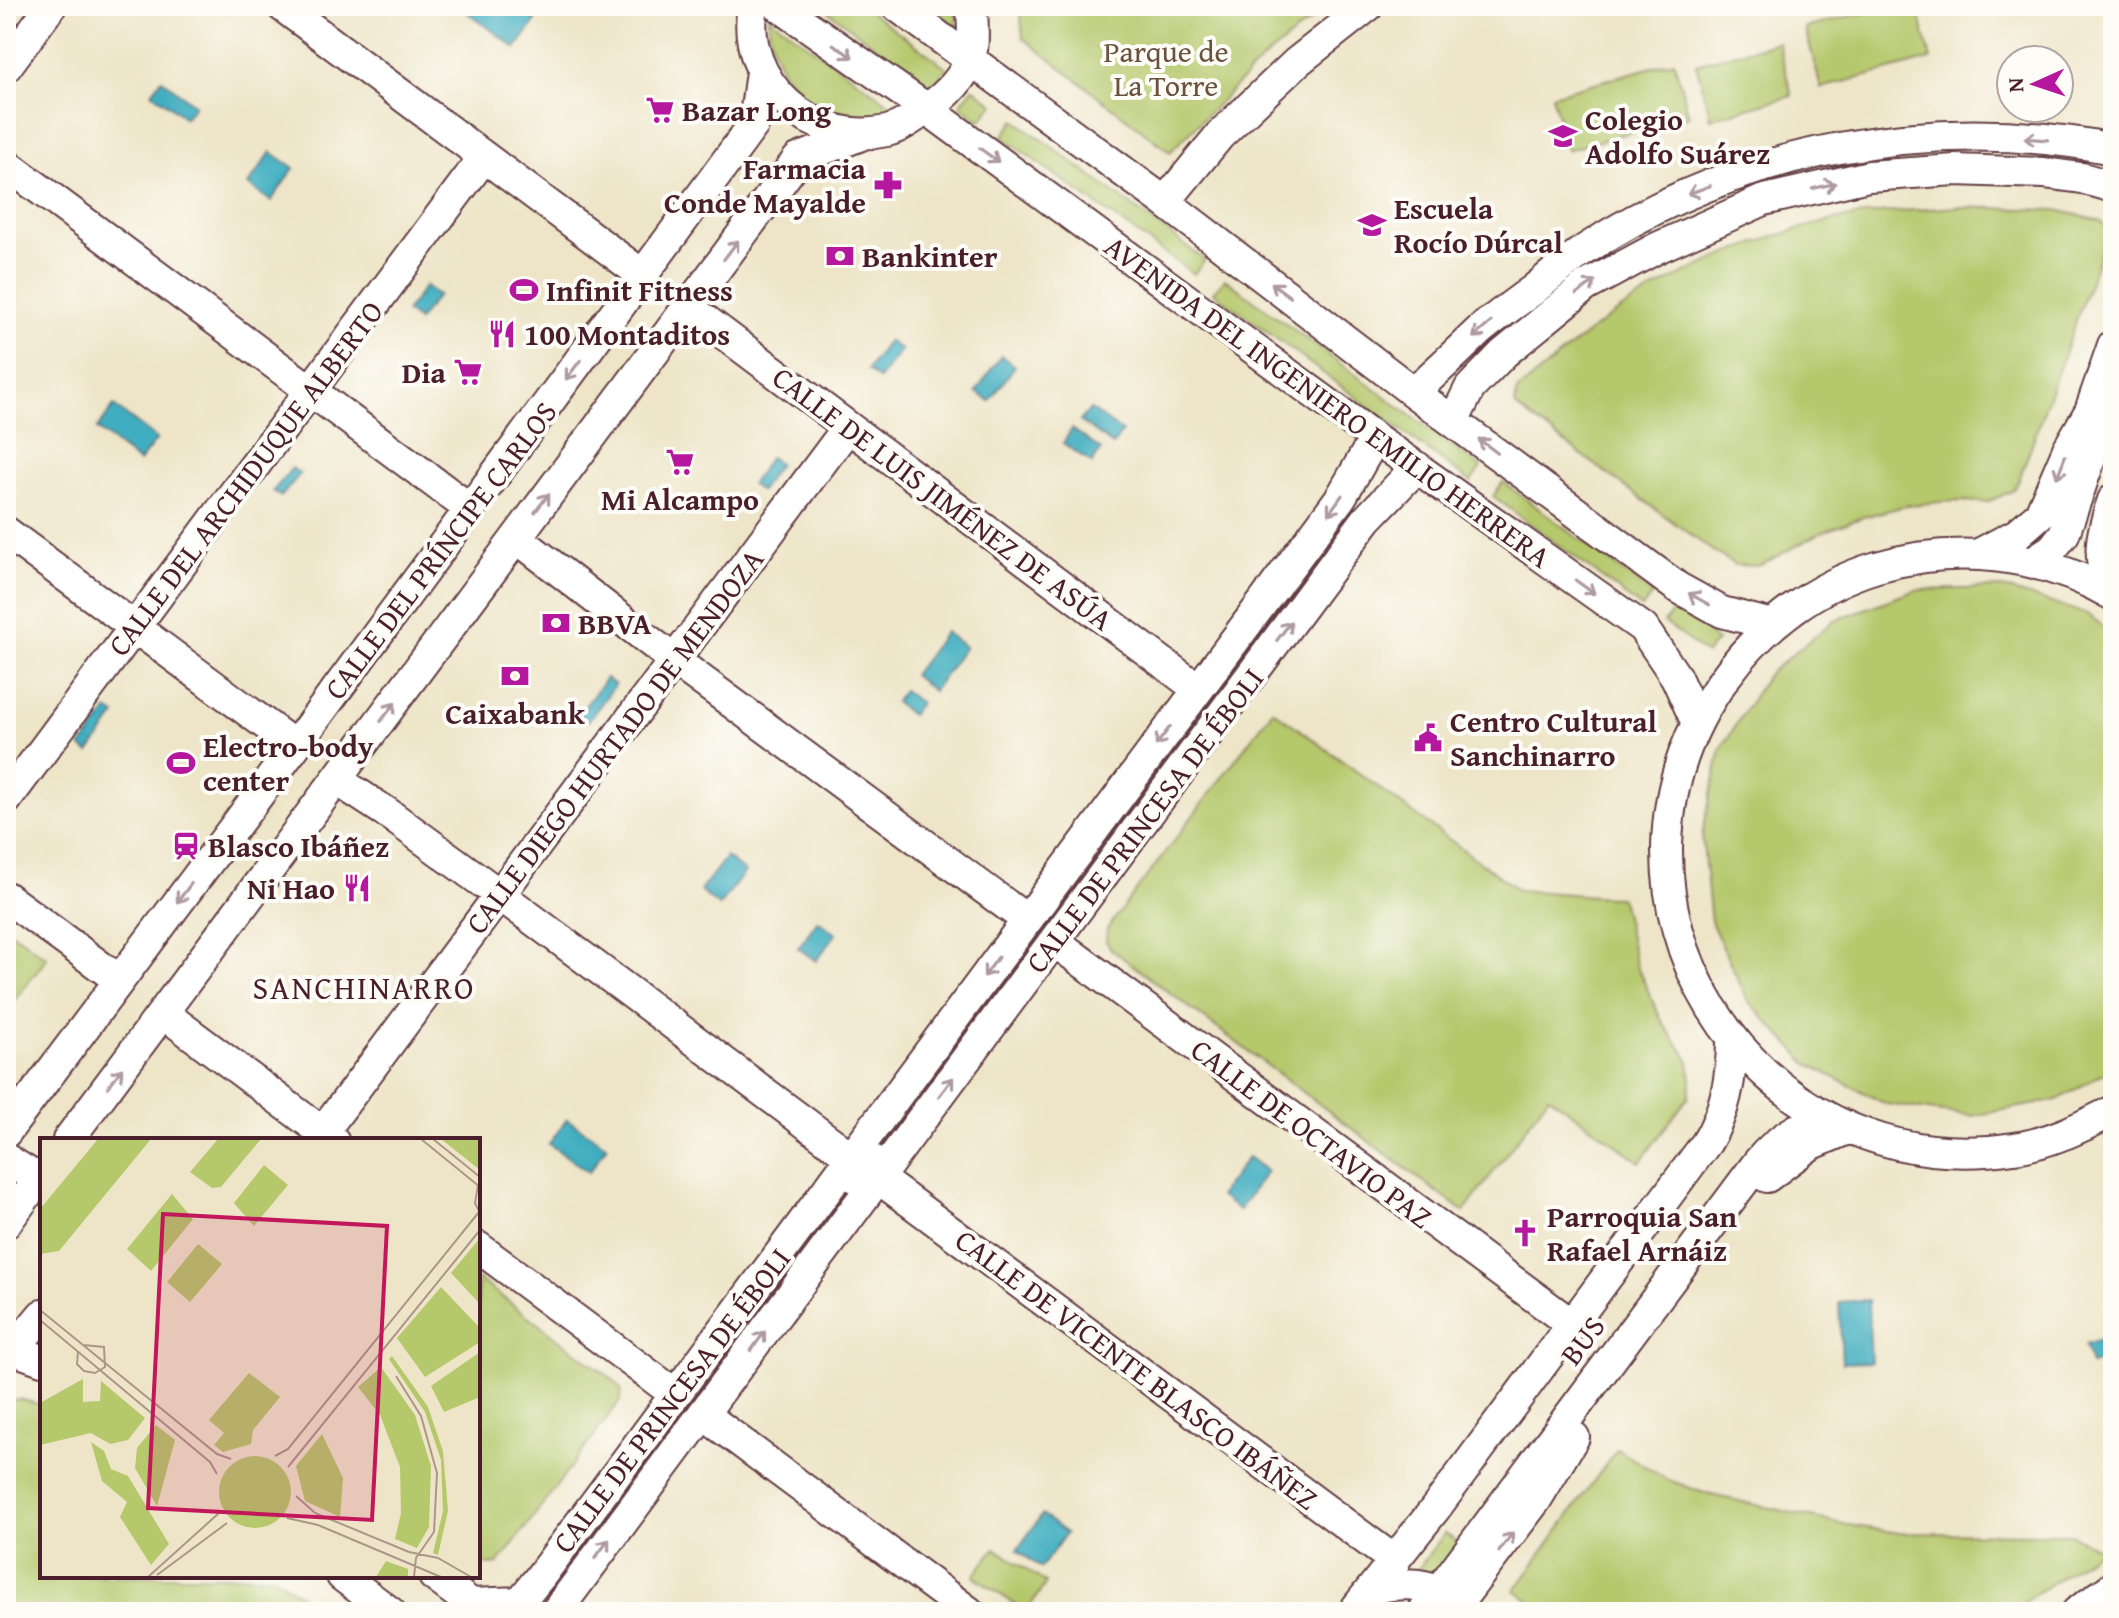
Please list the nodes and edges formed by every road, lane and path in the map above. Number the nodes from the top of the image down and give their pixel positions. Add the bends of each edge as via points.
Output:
1 (51, 6) edge
2 (282, 6) edge
3 (753, 6) edge
4 (779, 6) edge
5 (897, 6) edge
6 (972, 6) edge
7 (1368, 6) edge
8 (971, 58) junction
9 (6, 67) edge
10 (761, 72) junction
11 (927, 109) junction
12 (861, 135) junction
13 (2113, 149) edge
14 (484, 157) junction
15 (6, 164) edge
16 (2113, 187) edge
17 (1165, 202) junction
18 (644, 276) junction
19 (688, 307) junction
20 (2113, 345) edge
21 (310, 390) junction
22 (1413, 392) junction
23 (2113, 394) edge
24 (1454, 420) junction
25 (848, 427) junction
26 (1375, 438) junction
27 (1417, 467) junction
28 (2113, 500) edge
29 (470, 509) junction
30 (6, 532) edge
31 (517, 538) junction
32 (1979, 554) junction
33 (2032, 562) junction
34 (2113, 594) edge
35 (1772, 625) junction
36 (135, 626) junction
37 (674, 660) junction
38 (1198, 689) junction
39 (1696, 721) junction
40 (295, 746) junction
41 (337, 780) junction
42 (6, 800) edge
43 (500, 895) junction
44 (6, 897) edge
45 (1027, 920) junction
46 (1054, 941) junction
47 (119, 980) junction
48 (163, 1013) junction
49 (1739, 1047) junction
50 (919, 1065) junction
51 (2113, 1111) edge
52 (1838, 1124) junction
53 (6, 1132) edge
54 (328, 1136) edge
55 (69, 1138) edge
56 (851, 1157) junction
57 (6, 1159) edge
58 (878, 1178) junction
59 (40, 1179) edge
60 (40, 1181) edge
61 (6, 1223) edge
62 (480, 1248) edge
63 (802, 1281) junction
64 (40, 1317) edge
65 (1571, 1324) junction
66 (7, 1349) edge
67 (40, 1359) edge
68 (675, 1394) junction
69 (703, 1414) junction
70 (345, 1578) edge
71 (437, 1578) edge
72 (1388, 1586) edge
73 (2113, 1587) edge
74 (1448, 1606) edge
75 (476, 1608) edge
76 (390, 1612) edge
77 (556, 1612) edge
78 (969, 1612) edge
79 (1353, 1612) edge
80 (2077, 1612) edge

1 - 9 street
2 - 14 street
3 - 10 street via 753,45
4 -> 11 street, AVENIDA DEL INGENIERO EMILIO HERRERA
5 - 8 street, AVENIDA DEL INGENIERO EMILIO HERRERA
6 - 8 street
7 - 17 street via 1297,62 1220,135
8 - 11 street via 947,95
8 - 17 street, AVENIDA DEL INGENIERO EMILIO HERRERA
10 - 12 street via 786,105 821,127
10 - 18 street, CALLE DEL PRÍNCIPE CARLOS via 754,124
11 - 12 street via 890,131
11 -> 26 street, AVENIDA DEL INGENIERO EMILIO HERRERA
19 -> 12 street, CALLE DEL PRÍNCIPE CARLOS via 798,159
13 -> 22 street via 2037,138 1951,136 1874,142 1754,169 1666,203 1585,249 1482,328
14 - 18 street
14 - 21 street, CALLE DEL ARCHIDUQUE ALBERTO
15 - 21 street
24 -> 16 street via 1470,388 1504,353 1586,286 1764,200 1869,176 1955,170 2044,173
22 -> 17 street, AVENIDA DEL INGENIERO EMILIO HERRERA
18 -> 29 street, CALLE DEL PRÍNCIPE CARLOS
19 - 25 street, CALLE DE LUIS JIMÉNEZ DE ASÚA
31 -> 19 street, CALLE DEL PRÍNCIPE CARLOS
20 -> 32 street via 2090,411 2040,514 2017,534
21 - 29 street
21 - 36 street, CALLE DEL ARCHIDUQUE ALBERTO
22 - 24 street, AVENIDA DEL INGENIERO EMILIO HERRERA
23 - 33 street via 2064,534
35 -> 24 street, AVENIDA DEL INGENIERO EMILIO HERRERA via 1722,612 1677,587
25 - 37 street, CALLE DIEGO HURTADO DE MENDOZA
25 - 38 street, CALLE DE LUIS JIMÉNEZ DE ASÚA
26 - 27 street, AVENIDA DEL INGENIERO EMILIO HERRERA
26 -> 38 street, CALLE DE PRINCESA DE ÉBOLI via 1341,497
27 -> 39 street, AVENIDA DEL INGENIERO EMILIO HERRERA via 1643,628 1676,677
46 -> 27 street, CALLE DE PRINCESA DE ÉBOLI via 1367,519
28 - 34 street via 2101,544
29 - 40 street, CALLE DEL PRÍNCIPE CARLOS
30 - 36 street
31 - 37 street
41 -> 31 street, CALLE DEL PRÍNCIPE CARLOS
32 - 33 street
32 - 35 street via 1933,555 1864,571
33 - 34 street
35 - 39 street via 1740,657
36 - 40 street
36 - 42 street, CALLE DEL ARCHIDUQUE ALBERTO
37 - 43 street, CALLE DIEGO HURTADO DE MENDOZA
37 - 45 street
38 -> 45 street, CALLE DE PRINCESA DE ÉBOLI
39 - 49 street via 1676,779 1668,827 1668,877 1676,926 1692,972
40 -> 47 street, CALLE DEL PRÍNCIPE CARLOS
41 - 43 street
41 - 48 street, CALLE DEL PRÍNCIPE CARLOS
43 - 54 street, CALLE DIEGO HURTADO DE MENDOZA
43 - 56 street
44 - 47 street
45 -> 50 street, CALLE DE PRINCESA DE ÉBOLI
58 -> 46 street, CALLE DE PRINCESA DE ÉBOLI
46 - 65 street, CALLE DE OCTAVIO PAZ
47 - 53 street, CALLE DEL PRÍNCIPE CARLOS
48 - 54 street
55 -> 48 street, CALLE DEL PRÍNCIPE CARLOS
49 - 52 street via 1792,1097
49 - 65 street via 1717,1126
49 - 72 street, BUS via 1746,1098 1734,1132
50 - 56 street, CALLE DE PRINCESA DE ÉBOLI
50 - 58 street, CALLE DE PRINCESA DE ÉBOLI via 905,1109 871,1155
51 - 52 street via 2064,1136 2015,1148 1965,1152 1915,1148
74 -> 52 street via 1536,1500 1589,1415 1771,1172 1831,1134
56 - 63 street, CALLE DE PRINCESA DE ÉBOLI via 857,1181 810,1243
56 - 68 street, CALLE DE PRINCESA DE ÉBOLI
57 - 59 street
58 - 63 street, CALLE DE PRINCESA DE ÉBOLI
58 - 72 street, CALLE DE VICENTE BLASCO IBÁÑEZ
60 - 61 street
62 - 68 street
69 -> 63 street, CALLE DE PRINCESA DE ÉBOLI
64 - 66 street
65 - 72 street
66 - 67 street
68 - 75 street, CALLE DE PRINCESA DE ÉBOLI via 520,1602
77 -> 69 street, CALLE DE PRINCESA DE ÉBOLI
69 - 78 street
70 - 76 street
71 - 75 street
72 - 74 street via 1422,1585
72 - 79 street
73 - 80 street

